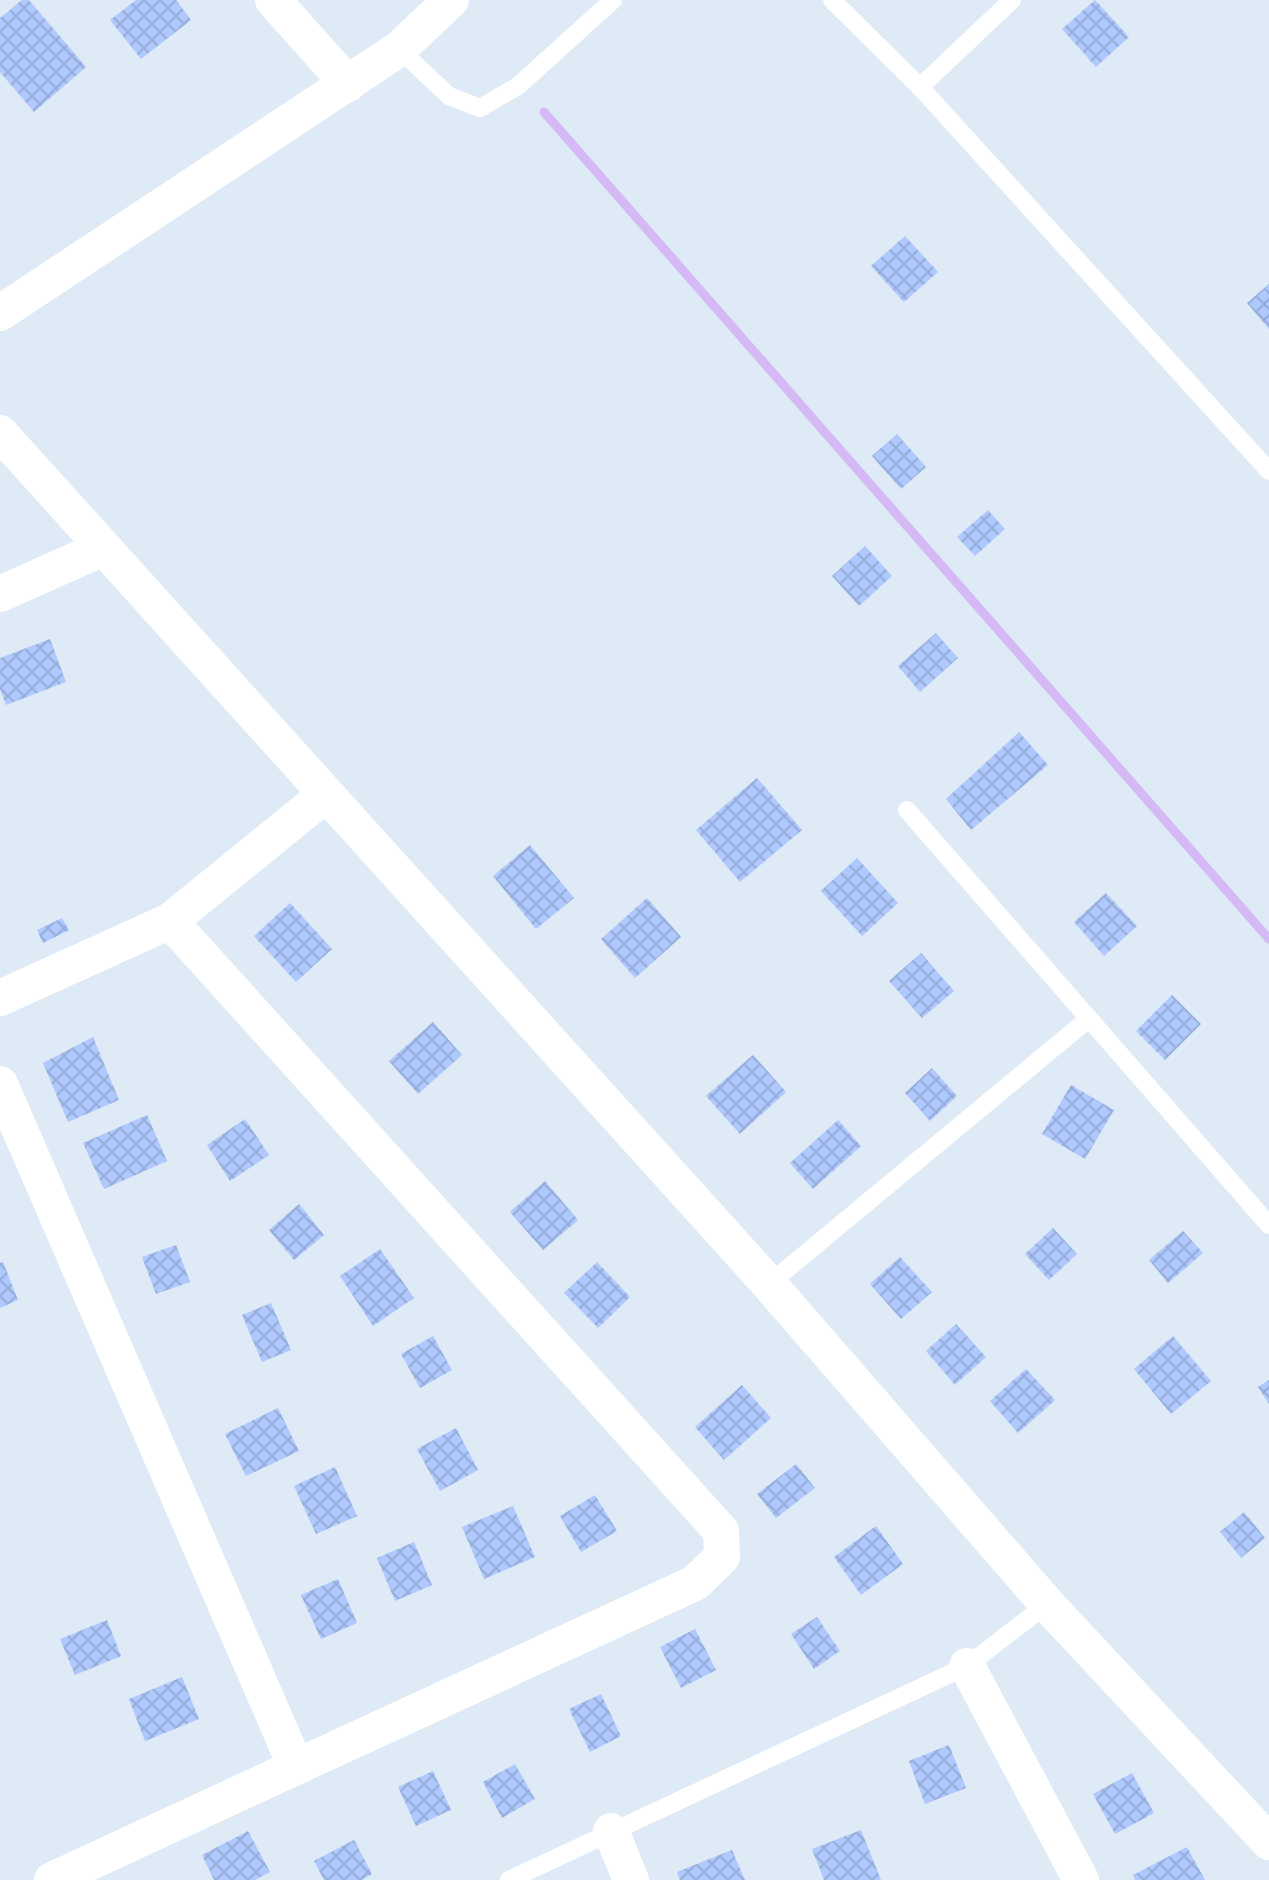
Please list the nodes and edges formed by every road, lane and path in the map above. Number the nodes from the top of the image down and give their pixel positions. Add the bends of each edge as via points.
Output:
1 (273, 0) edge
2 (451, 0) edge
3 (613, 0) edge
4 (832, 0) edge
5 (1012, 0) edge
6 (399, 49) junction
7 (348, 84) junction
8 (920, 87) junction
9 (0, 313) edge
10 (0, 433) edge
11 (1265, 459) edge
12 (101, 549) junction
13 (0, 594) edge
14 (325, 795) junction
15 (907, 810) dead end
16 (170, 921) junction
17 (0, 998) edge
18 (1087, 1020) junction
19 (0, 1084) edge
20 (1269, 1225) edge
21 (769, 1284) junction
22 (1047, 1604) junction
23 (967, 1666) junction
24 (296, 1767) junction
25 (611, 1831) junction
26 (1269, 1842) edge
27 (52, 1880) edge
28 (509, 1880) edge
29 (631, 1880) edge
30 (1081, 1880) edge

1 - 7 street
2 - 6 street
3 - 6 lane via 518,86 480,108 449,96
4 - 8 lane
5 - 8 lane
6 - 7 street
7 - 9 street
8 - 11 lane
10 - 12 street
12 - 13 street
12 - 14 street
14 - 16 street
14 - 21 street
15 - 18 lane
16 - 17 street
16 - 24 street via 721,1531 722,1557 695,1583
18 - 20 lane
18 - 21 lane
19 - 24 street
21 - 22 street
22 - 23 lane
22 - 26 street
23 - 25 lane
23 - 30 street
24 - 27 street
25 - 28 lane
25 - 29 street

